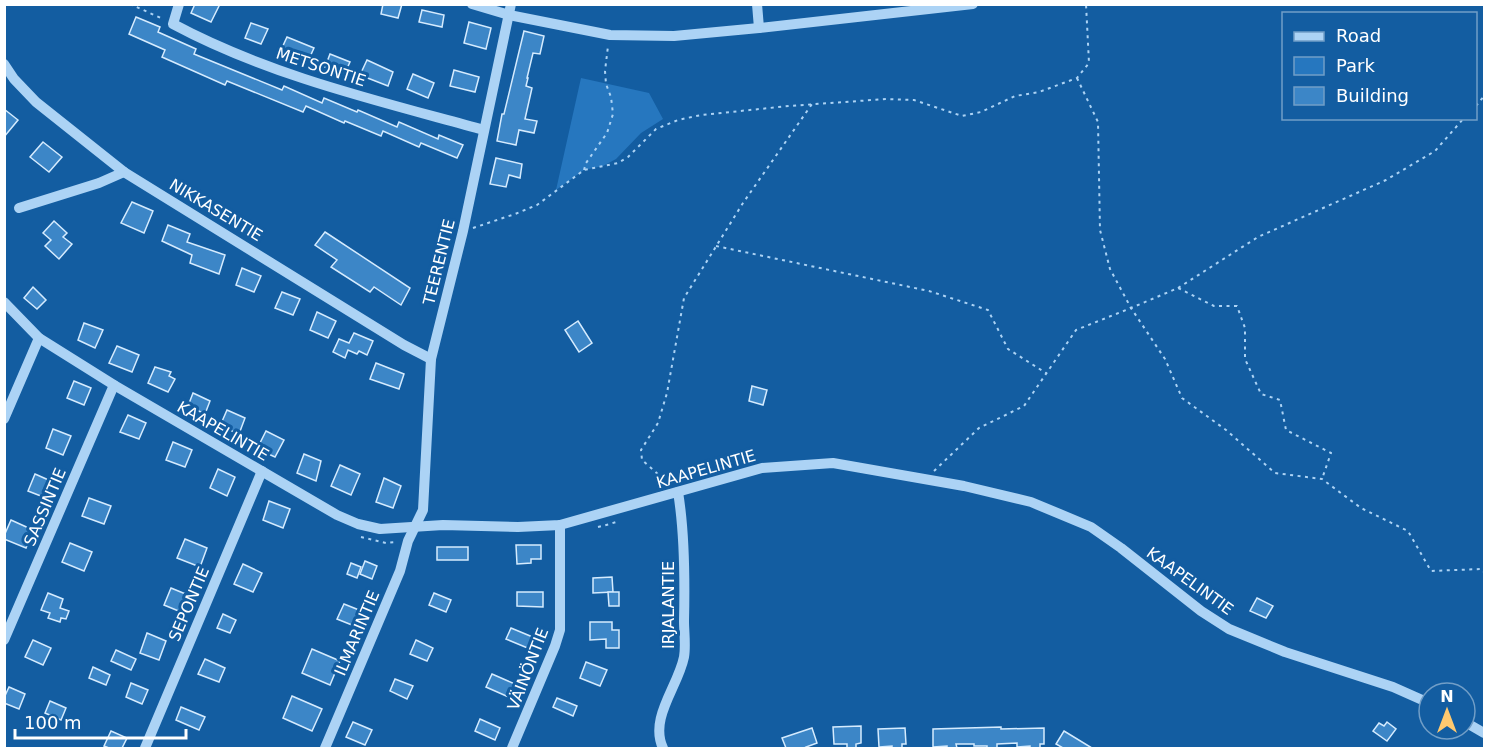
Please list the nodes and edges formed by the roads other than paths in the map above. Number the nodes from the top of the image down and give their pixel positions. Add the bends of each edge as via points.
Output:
1 (178, 4) edge
2 (472, 4) edge
3 (757, 4) edge
4 (973, 4) edge
5 (510, 10) edge
6 (759, 28) junction
7 (4, 64) edge
8 (484, 130) junction
9 (124, 172) junction
10 (19, 208) dead end
11 (4, 302) edge
12 (39, 338) junction
13 (431, 358) junction
14 (114, 385) junction
15 (4, 419) edge
16 (262, 471) junction
17 (678, 492) junction
18 (560, 525) junction
19 (414, 527) junction
20 (8, 619) edge
21 (4, 640) edge
22 (1417, 698) edge
23 (144, 748) edge
24 (325, 748) edge
25 (512, 748) edge
26 (663, 748) edge

1 - 8 street, METSONTIE via 173,24 276,70
2 - 5 street
3 - 6 street
4 - 6 street
5 - 6 street via 610,34 674,36
5 - 8 street, TEERENTIE
7 - 9 street, NIKKASENTIE via 36,102
8 - 13 street, TEERENTIE
9 - 10 street
9 - 13 street, NIKKASENTIE
11 - 12 street, KAAPELINTIE
12 - 14 street, KAAPELINTIE
12 - 15 street
13 - 19 street, TEERENTIE via 423,510
14 - 16 street, KAAPELINTIE
14 - 20 street, SASSINTIE
16 - 19 street, KAAPELINTIE via 358,524 380,529
16 - 23 street, SEPONTIE
17 - 18 street, KAAPELINTIE
17 - 22 street, KAAPELINTIE via 762,468 833,463 1031,502 1091,527 1229,628 1285,652
17 - 26 street, IRJALANTIE via 684,657 659,723
18 - 19 street, KAAPELINTIE
18 - 25 street, VÄINÖNTIE via 560,630
19 - 24 street, ILMARINTIE via 400,572
20 - 21 street, SASSINTIE

